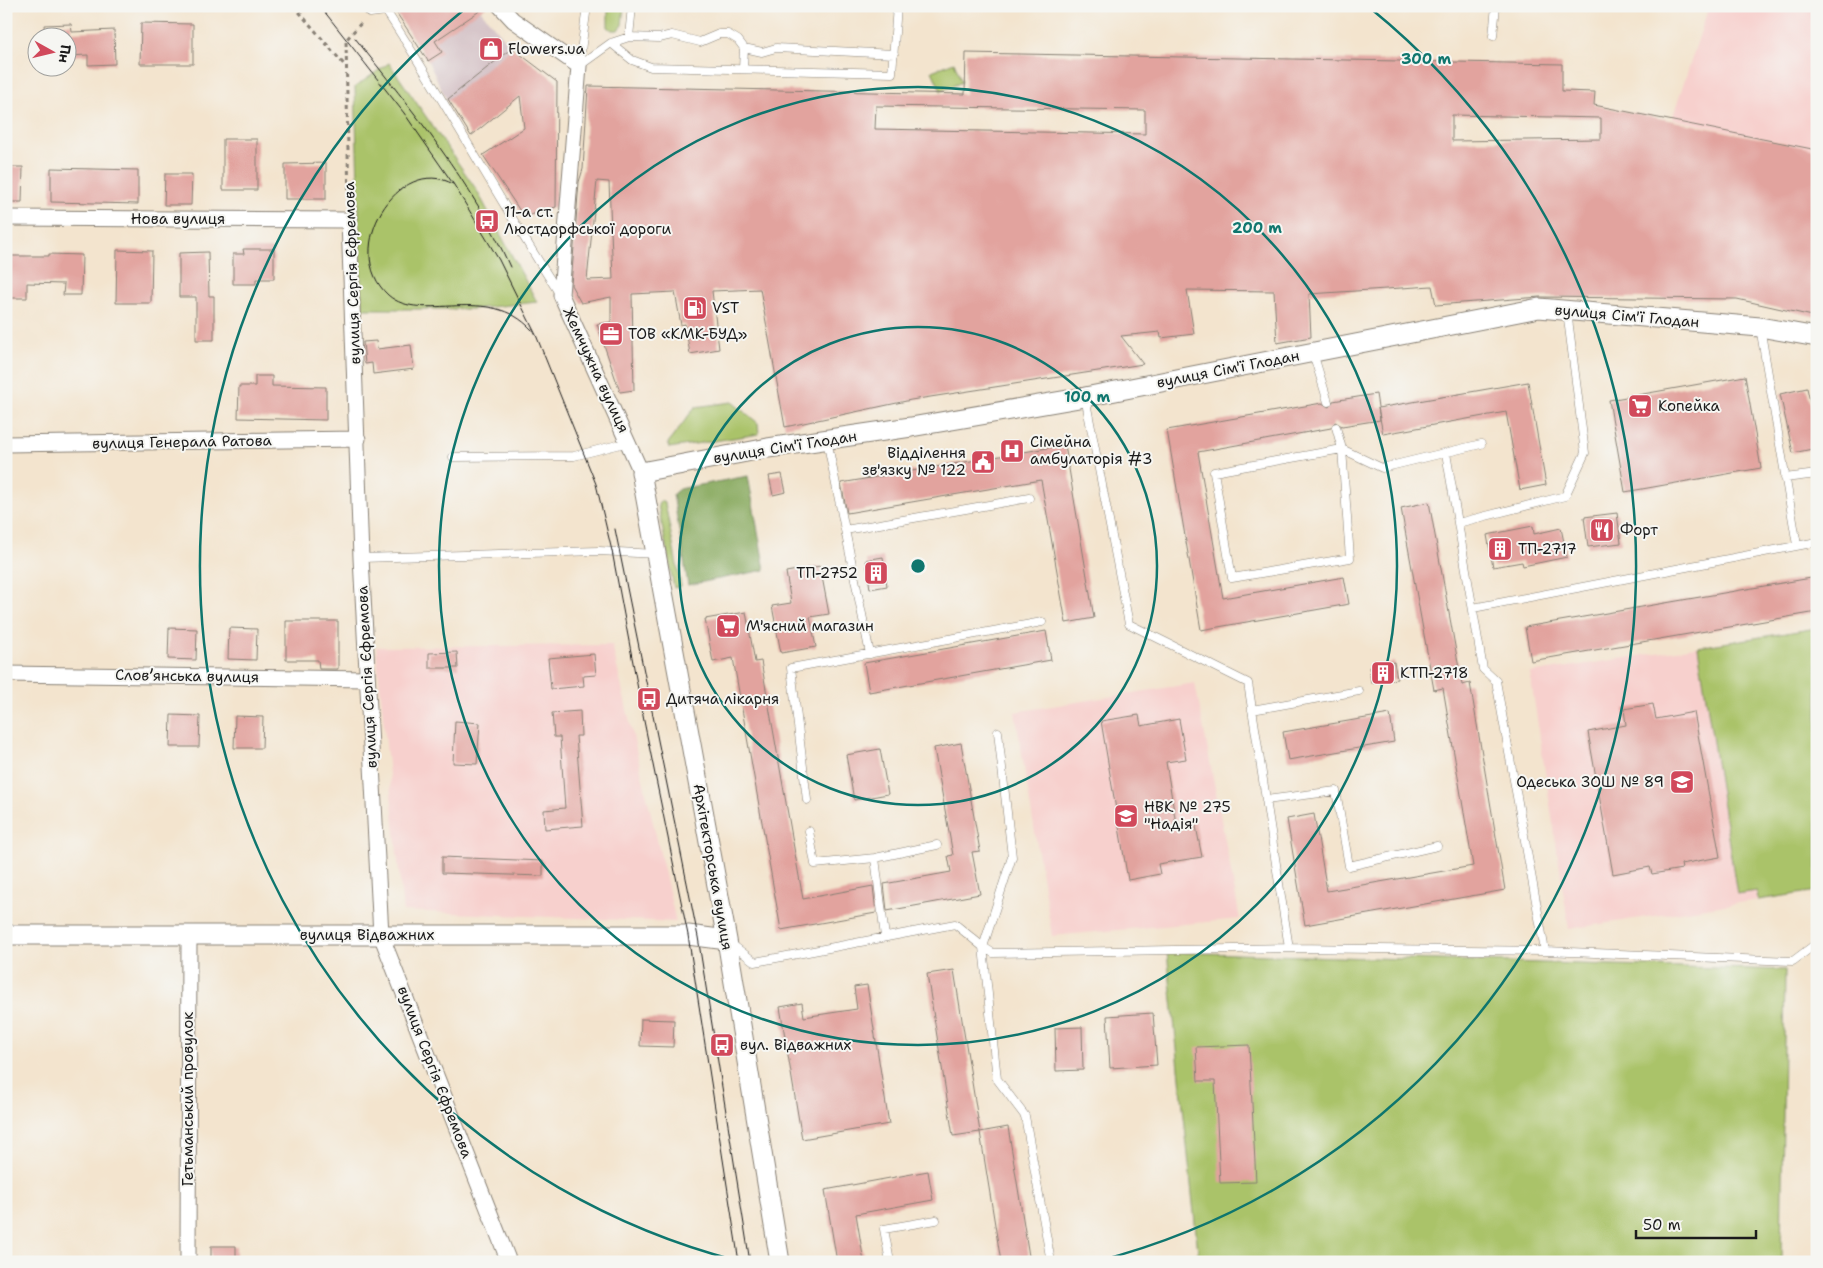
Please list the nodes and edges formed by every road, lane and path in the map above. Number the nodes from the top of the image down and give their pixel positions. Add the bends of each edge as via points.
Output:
1 (294, 6) edge
2 (364, 6) edge
3 (500, 6) edge
4 (587, 6) edge
5 (632, 6) edge
6 (897, 6) edge
7 (1496, 6) edge
8 (384, 9) edge
9 (370, 14) junction
10 (1493, 36) dead end
11 (629, 37) junction
12 (611, 43) junction
13 (744, 48) junction
14 (894, 54) junction
15 (578, 66) junction
16 (348, 68) junction
17 (744, 69) junction
18 (6, 218) edge
19 (349, 220) junction
20 (561, 295) junction
21 (1567, 311) junction
22 (1760, 327) junction
23 (1817, 337) edge
24 (1313, 353) junction
25 (1085, 397) junction
26 (1328, 402) dead end
27 (1336, 427) dead end
28 (358, 439) junction
29 (827, 439) junction
30 (629, 442) junction
31 (6, 444) edge
32 (1481, 444) dead end
33 (1342, 449) junction
34 (1446, 453) junction
35 (453, 457) dead end
36 (641, 472) junction
37 (1817, 474) edge
38 (1785, 478) junction
39 (1029, 498) dead end
40 (1458, 523) junction
41 (845, 530) junction
42 (1817, 542) edge
43 (1797, 545) junction
44 (656, 554) junction
45 (361, 558) junction
46 (1472, 608) junction
47 (1042, 622) dead end
48 (870, 654) junction
49 (6, 674) edge
50 (367, 679) junction
51 (1359, 691) dead end
52 (1252, 710) junction
53 (998, 732) dead end
54 (807, 800) dead end
55 (1266, 800) junction
56 (809, 831) dead end
57 (936, 845) dead end
58 (1437, 846) dead end
59 (875, 858) junction
60 (6, 935) edge
61 (381, 935) junction
62 (188, 936) junction
63 (885, 937) junction
64 (727, 940) junction
65 (1817, 943) edge
66 (983, 948) junction
67 (1289, 948) junction
68 (1545, 951) junction
69 (936, 1220) dead end
70 (188, 1262) edge
71 (509, 1262) edge
72 (780, 1262) edge
73 (890, 1262) edge
74 (1051, 1262) edge

1 - 16 path
2 - 9 lane
3 - 15 street via 513,20
4 - 15 lane
5 - 11 lane
6 - 14 lane
7 - 10 lane
8 - 9 lane
8 - 20 lane via 425,69
9 - 16 path, вулиця Сергія Єфремова via 346,40
11 - 12 lane
11 - 13 lane via 659,38 672,34 700,42 728,34
12 - 15 lane
12 - 17 lane via 632,60 651,67
13 - 14 lane via 762,52 776,48
13 - 17 lane
14 - 17 lane via 892,73
15 - 20 street, Жемчужна вулиця
16 - 19 path, вулиця Сергія Єфремова
18 - 19 street, Нова вулиця
19 - 28 street, вулиця Сергія Єфремова
20 - 30 street, Жемчужна вулиця
21 - 22 street, вулиця Сім'ї Глодан
21 - 24 street, вулиця Сім'ї Глодан via 1539,308
21 - 40 lane via 1585,453 1565,496
22 - 23 street, вулиця Сім'ї Глодан
22 - 38 lane
24 - 25 street, вулиця Сім'ї Глодан
24 - 26 lane
25 - 29 street, вулиця Сім'ї Глодан
25 - 52 lane via 1129,624 1248,683
27 - 33 lane
28 - 31 street, вулиця Генерала Ратова
28 - 45 street, вулиця Сергія Єфремова
29 - 36 street, вулиця Сім'ї Глодан
29 - 41 lane
30 - 35 lane via 574,456
30 - 36 street, Жемчужна вулиця
32 - 34 lane
33 - 33 lane via 1350,558 1232,578 1214,472
33 - 34 lane via 1382,468
34 - 40 lane
36 - 44 street, Архітекторська вулиця
37 - 38 lane
38 - 43 lane
39 - 41 lane
40 - 46 lane
41 - 48 lane
42 - 43 lane
43 - 46 lane
44 - 45 lane via 599,551
44 - 64 street, Архітекторська вулиця
45 - 50 street, вулиця Сергія Єфремова
46 - 68 lane via 1483,669 1496,681
47 - 48 lane
48 - 54 lane via 791,668
49 - 50 street, Словʼянська вулиця
50 - 61 street, вулиця Сергія Єфремова
51 - 52 lane
52 - 55 lane
53 - 66 lane via 1012,858
55 - 58 lane via 1336,791 1349,866
55 - 67 lane
56 - 59 lane via 814,864
57 - 59 lane
59 - 63 lane
60 - 62 street, вулиця Відважних
61 - 62 street, вулиця Відважних
61 - 64 street, вулиця Відважних via 688,936
61 - 71 street, вулиця Сергія Єфремова
62 - 70 street, Гетьманський провулок
63 - 64 lane via 755,962
63 - 66 lane via 955,924
64 - 72 street, Архітекторська вулиця
65 - 68 lane via 1793,961
66 - 67 lane via 993,953
66 - 74 lane via 997,1079 1025,1116
67 - 68 lane
69 - 73 lane via 884,1229

